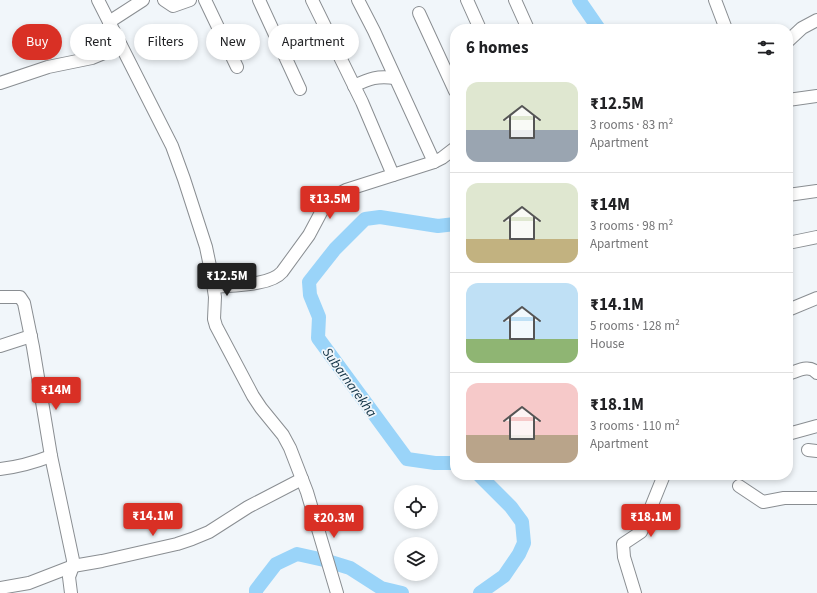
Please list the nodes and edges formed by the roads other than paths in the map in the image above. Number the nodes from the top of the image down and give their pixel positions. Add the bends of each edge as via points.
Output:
1 (98, 0) edge
2 (143, 0) edge
3 (164, 0) edge
4 (190, 0) edge
5 (205, 0) edge
6 (259, 0) edge
7 (312, 0) edge
8 (358, 0) edge
9 (467, 0) edge
10 (515, 0) edge
11 (715, 0) edge
12 (419, 14) dead end
13 (817, 20) edge
14 (109, 22) joint
15 (478, 24) edge
16 (526, 24) edge
17 (724, 24) edge
18 (793, 36) edge
19 (126, 56) edge
20 (82, 60) edge
21 (237, 67) dead end
22 (395, 78) junction
23 (450, 80) edge
24 (0, 83) edge
25 (354, 86) junction
26 (300, 89) dead end
27 (817, 96) edge
28 (793, 99) edge
29 (450, 152) edge
30 (434, 162) junction
31 (393, 175) junction
32 (817, 190) edge
33 (793, 194) edge
34 (817, 237) edge
35 (793, 243) edge
36 (214, 288) junction
37 (0, 297) edge
38 (817, 298) edge
39 (793, 308) edge
40 (31, 336) junction
41 (0, 346) edge
42 (793, 372) edge
43 (817, 373) edge
44 (817, 426) edge
45 (793, 433) edge
46 (51, 456) junction
47 (0, 469) edge
48 (302, 479) junction
49 (662, 480) edge
50 (739, 486) dead end
51 (817, 498) edge
52 (73, 566) junction
53 (0, 588) edge
54 (30, 588) edge
55 (71, 593) edge
56 (337, 593) edge
57 (635, 593) edge

1 - 14 street
2 - 14 street
3 - 4 street via 173,6
5 - 21 street
6 - 26 street
7 - 25 street
8 - 22 street
9 - 15 street
10 - 16 street
11 - 17 street
12 - 23 street
13 - 18 street
19 - 36 street via 179,163 206,247
20 - 24 street via 48,67
22 - 25 street via 373,78
22 - 30 street
25 - 31 street
27 - 28 street
29 - 30 street
30 - 31 street
31 - 36 street via 346,190 331,198 309,235 277,277 264,282
32 - 33 street
34 - 35 street
36 - 48 street via 216,326 253,396 283,435
37 - 40 street via 22,298
38 - 39 street
40 - 41 street
40 - 46 street
42 - 43 street via 808,368
44 - 45 street
46 - 47 street via 28,465
46 - 52 street
48 - 52 street via 192,539
48 - 56 street
49 - 57 street via 641,532 623,544
50 - 51 street via 763,502 784,498
52 - 54 street
52 - 55 street via 69,577
53 - 54 street

